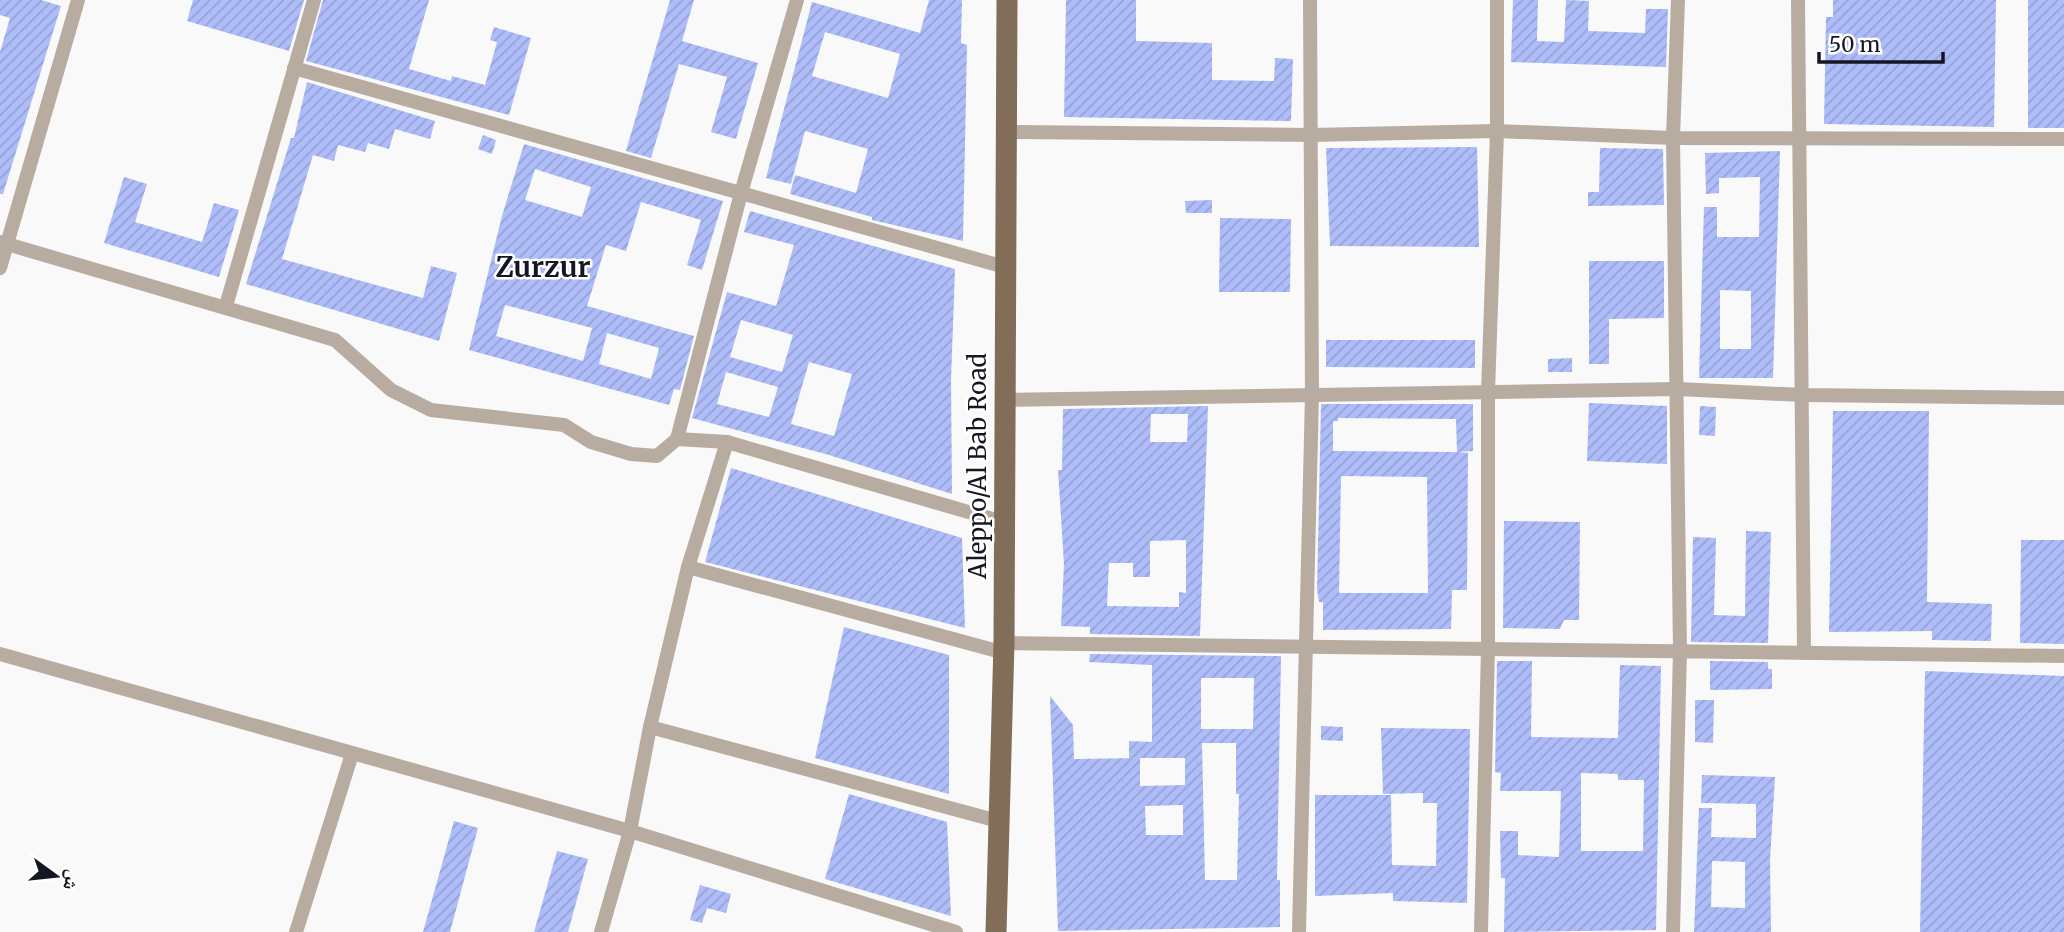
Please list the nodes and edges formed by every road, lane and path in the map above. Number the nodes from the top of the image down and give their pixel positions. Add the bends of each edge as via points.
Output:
1 (78, 0) edge
2 (314, 0) edge
3 (797, 0) edge
4 (1007, 0) edge
5 (1310, 0) edge
6 (1497, 0) edge
7 (1678, 0) edge
8 (1798, 0) edge
9 (295, 68) junction
10 (1497, 131) junction
11 (1006, 132) junction
12 (1311, 135) junction
13 (1672, 138) junction
14 (1797, 138) junction
15 (2064, 139) edge
16 (741, 193) junction
17 (3, 243) edge
18 (1005, 267) junction
19 (0, 268) edge
20 (226, 306) junction
21 (1678, 389) junction
22 (1488, 392) junction
23 (1312, 395) junction
24 (1803, 395) junction
25 (2064, 398) edge
26 (1004, 400) junction
27 (677, 439) junction
28 (727, 442) junction
29 (1003, 522) junction
30 (688, 567) junction
31 (1305, 647) junction
32 (1003, 648) junction
33 (1488, 649) junction
34 (1680, 651) junction
35 (1804, 653) junction
36 (0, 654) edge
37 (2064, 656) edge
38 (650, 727) junction
39 (352, 754) junction
40 (998, 821) junction
41 (630, 831) junction
42 (296, 932) edge
43 (601, 932) edge
44 (956, 932) edge
45 (996, 932) edge
46 (1299, 932) edge
47 (1482, 932) edge
48 (1672, 932) edge

1 - 17 street
2 - 9 street
3 - 16 street
4 - 11 main road, Aleppo/Al Bab Road
5 - 12 street
6 - 10 street
7 - 13 street
8 - 14 street
9 - 16 street
9 - 20 street
10 - 12 street
10 - 13 street
10 - 22 street
11 - 12 street
11 - 18 main road, Aleppo/Al Bab Road
12 - 23 street
13 - 14 street
13 - 21 street
14 - 15 street
14 - 24 street
16 - 18 street
16 - 27 street
17 - 19 street
17 - 20 street
18 - 26 main road, Aleppo/Al Bab Road
20 - 27 street via 335,340 391,390 431,410 564,425 591,442 631,454 657,456
21 - 22 street
21 - 24 street
21 - 34 street
22 - 23 street
22 - 33 street
23 - 26 street
23 - 31 street
24 - 25 street
24 - 35 street
26 - 29 main road, Aleppo/Al Bab Road
27 - 28 street
28 - 29 street
28 - 30 street
29 - 32 main road, Aleppo/Al Bab Road
30 - 32 street
30 - 38 street
31 - 32 street
31 - 33 street
31 - 46 street
32 - 40 main road, Aleppo/Al Bab Road
33 - 34 street
33 - 47 street
34 - 35 street
34 - 48 street
35 - 37 street
36 - 39 street
38 - 40 street
38 - 41 street
39 - 41 street
39 - 42 street
40 - 45 main road, Aleppo/Al Bab Road
41 - 43 street
41 - 44 street

